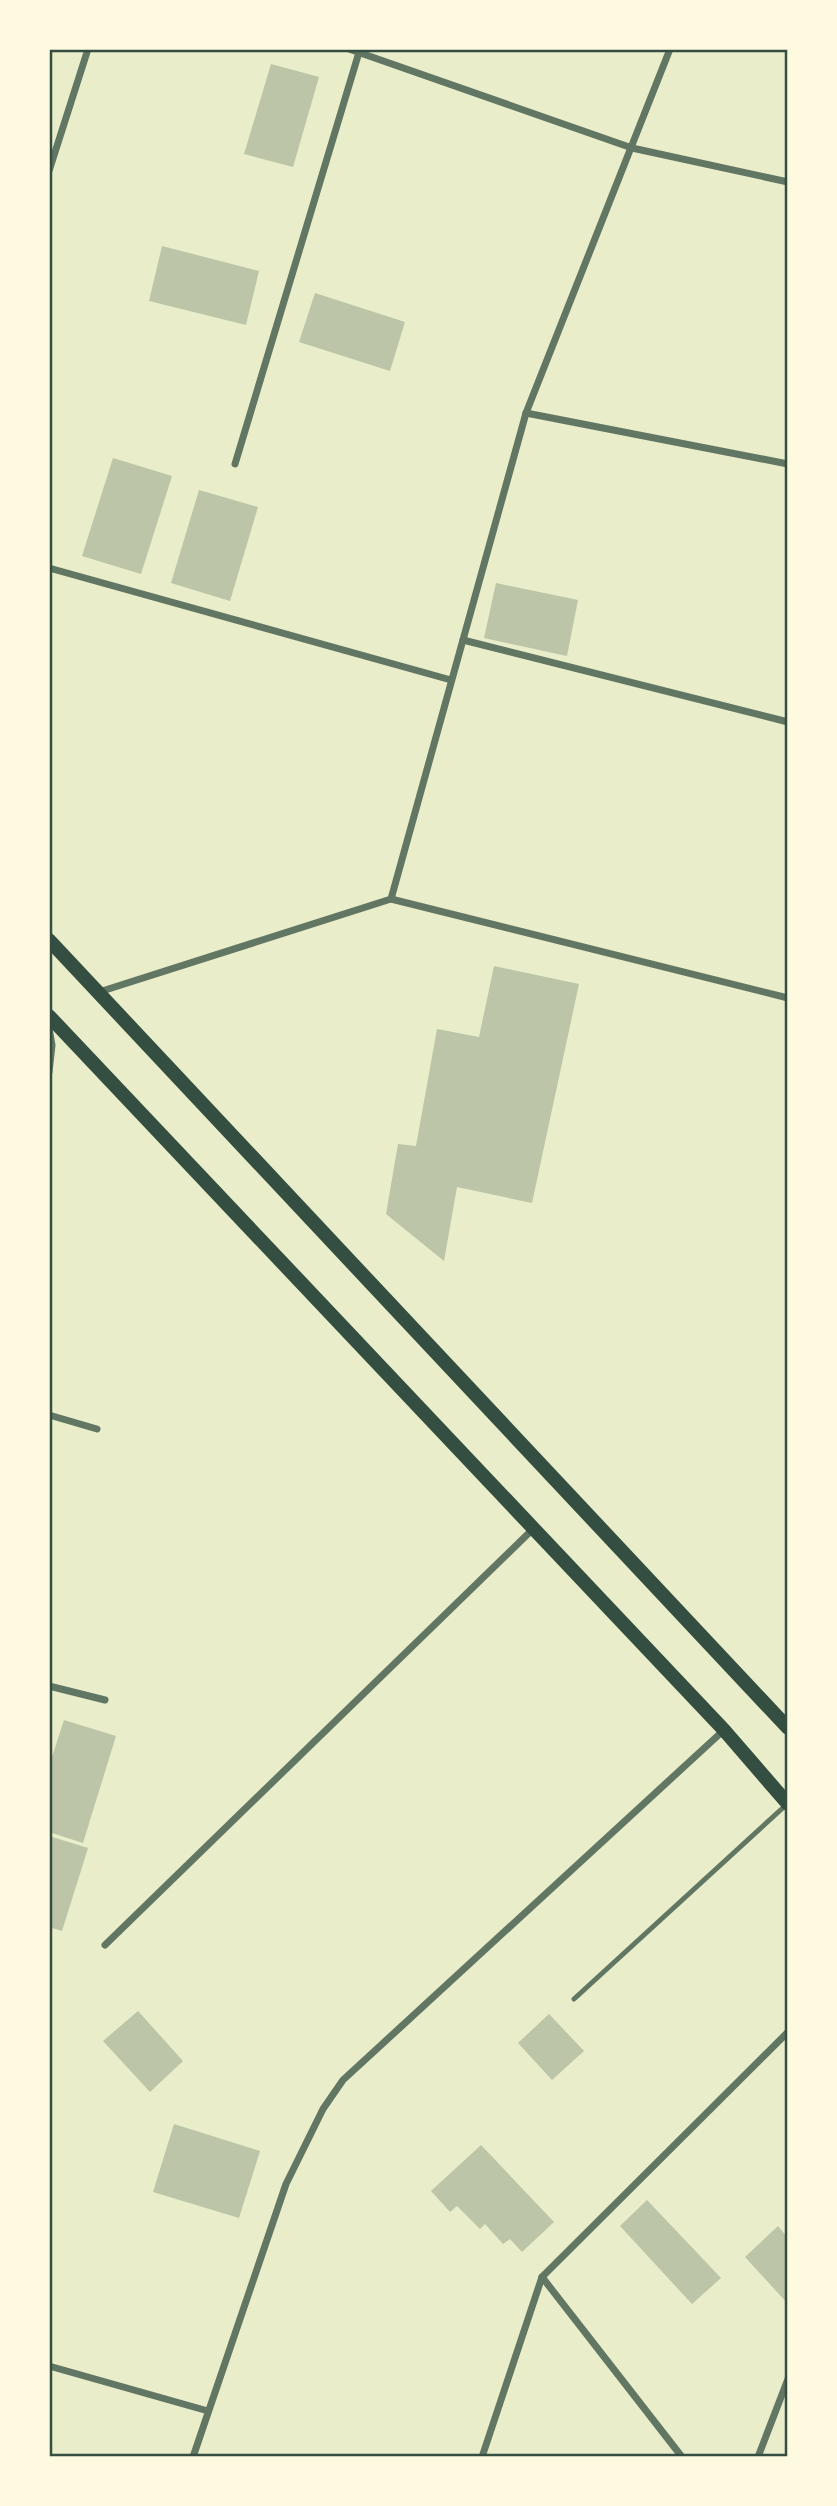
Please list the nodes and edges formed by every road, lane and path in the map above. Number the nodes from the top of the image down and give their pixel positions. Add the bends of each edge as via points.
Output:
1 (88, 49) edge
2 (349, 49) edge
3 (670, 49) edge
4 (359, 51) edge
5 (632, 148) junction
6 (49, 171) edge
7 (788, 182) edge
8 (526, 413) junction
9 (235, 464) dead end
10 (788, 464) edge
11 (49, 568) edge
12 (463, 640) junction
13 (452, 680) junction
14 (788, 722) edge
15 (391, 899) junction
16 (49, 940) edge
17 (98, 992) junction
18 (788, 998) edge
19 (51, 1024) edge
20 (49, 1072) edge
21 (49, 1415) edge
22 (97, 1429) dead end
23 (533, 1529) junction
24 (49, 1686) edge
25 (105, 1700) dead end
26 (788, 1728) edge
27 (724, 1730) junction
28 (788, 1804) edge
29 (105, 1945) dead end
30 (574, 1999) dead end
31 (788, 2032) edge
32 (542, 2277) junction
33 (49, 2366) edge
34 (788, 2379) edge
35 (208, 2410) junction
36 (194, 2457) edge
37 (482, 2457) edge
38 (682, 2457) edge
39 (758, 2457) edge

1 - 6 street
2 - 4 street
3 - 5 street
4 - 5 street
4 - 9 street
5 - 7 street
5 - 8 street
8 - 10 street
8 - 12 street
11 - 13 street
12 - 13 street
12 - 14 street
13 - 15 street
15 - 17 street
15 - 18 street
16 - 17 main road
17 - 26 main road
19 - 20 street
19 - 23 main road
21 - 22 street
23 - 27 main road
23 - 29 street
24 - 25 street
27 - 28 main road
27 - 35 street via 344,2080 323,2109 286,2184
28 - 30 lane
31 - 32 street
32 - 37 street
32 - 38 street
33 - 35 street
34 - 39 street
35 - 36 street

